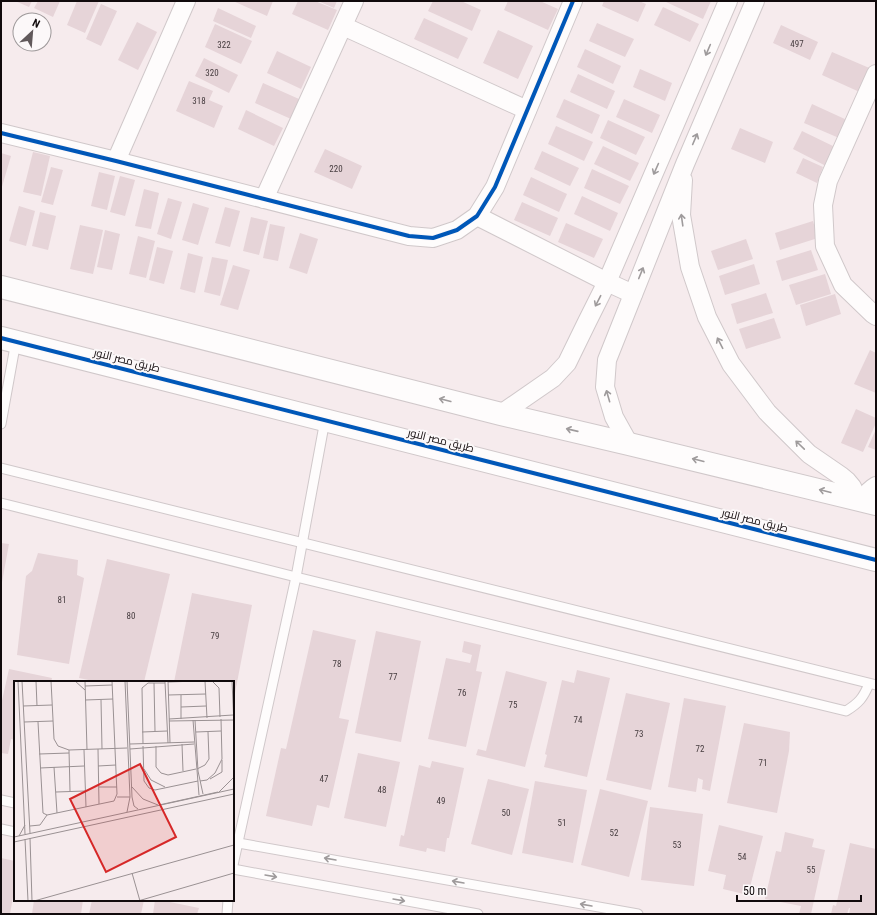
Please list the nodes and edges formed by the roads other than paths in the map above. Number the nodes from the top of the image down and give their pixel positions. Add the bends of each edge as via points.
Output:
1 (186, 1) edge
2 (354, 1) edge
3 (573, 1) edge
4 (728, 1) edge
5 (755, 1) edge
6 (720, 22) junction
7 (343, 26) junction
8 (742, 31) junction
9 (876, 74) edge
10 (527, 110) junction
11 (1, 133) edge
12 (116, 161) junction
13 (684, 164) junction
14 (264, 199) junction
15 (477, 216) junction
16 (607, 282) junction
17 (1, 287) edge
18 (633, 294) junction
19 (876, 316) edge
20 (8, 340) edge
21 (501, 414) junction
22 (325, 420) junction
23 (1, 424) edge
24 (629, 444) junction
25 (1, 468) edge
26 (868, 497) edge
27 (1, 503) edge
28 (303, 543) junction
29 (876, 560) edge
30 (296, 578) junction
31 (872, 685) edge
32 (1, 800) edge
33 (14, 803) edge
34 (1, 829) edge
35 (14, 832) edge
36 (235, 842) edge
37 (234, 854) edge
38 (234, 869) edge
39 (228, 901) edge
40 (227, 914) edge
41 (478, 914) edge
42 (638, 914) edge

1 - 12 street
2 - 7 street
3 - 10 street
4 - 6 street
5 - 8 street
6 - 8 street
6 -> 16 street
7 - 10 street
7 - 14 street
13 -> 8 street
9 - 19 street via 828,181 822,205 826,246 843,285
10 - 15 street via 495,187
11 - 12 street
12 - 14 street
18 -> 13 street
26 -> 13 street via 810,454 767,412 731,364 707,317 690,267 681,215
14 - 15 street via 408,236 433,238 457,230
15 - 16 street
16 - 18 street
16 -> 21 street via 567,362 553,378
21 -> 17 street
24 -> 18 street via 614,417 605,387 607,360
20 - 22 street, طريق مصر النور
20 - 23 lane
24 -> 21 street
22 - 28 lane
22 - 29 street, طريق مصر النور
26 -> 24 street
25 - 28 lane
27 - 30 lane
28 - 30 lane
28 - 31 lane
30 - 31 lane via 846,711 856,705
30 - 36 lane
32 - 33 lane
34 - 35 lane
36 - 37 lane
42 -> 36 lane
38 -> 41 lane
39 - 40 lane

